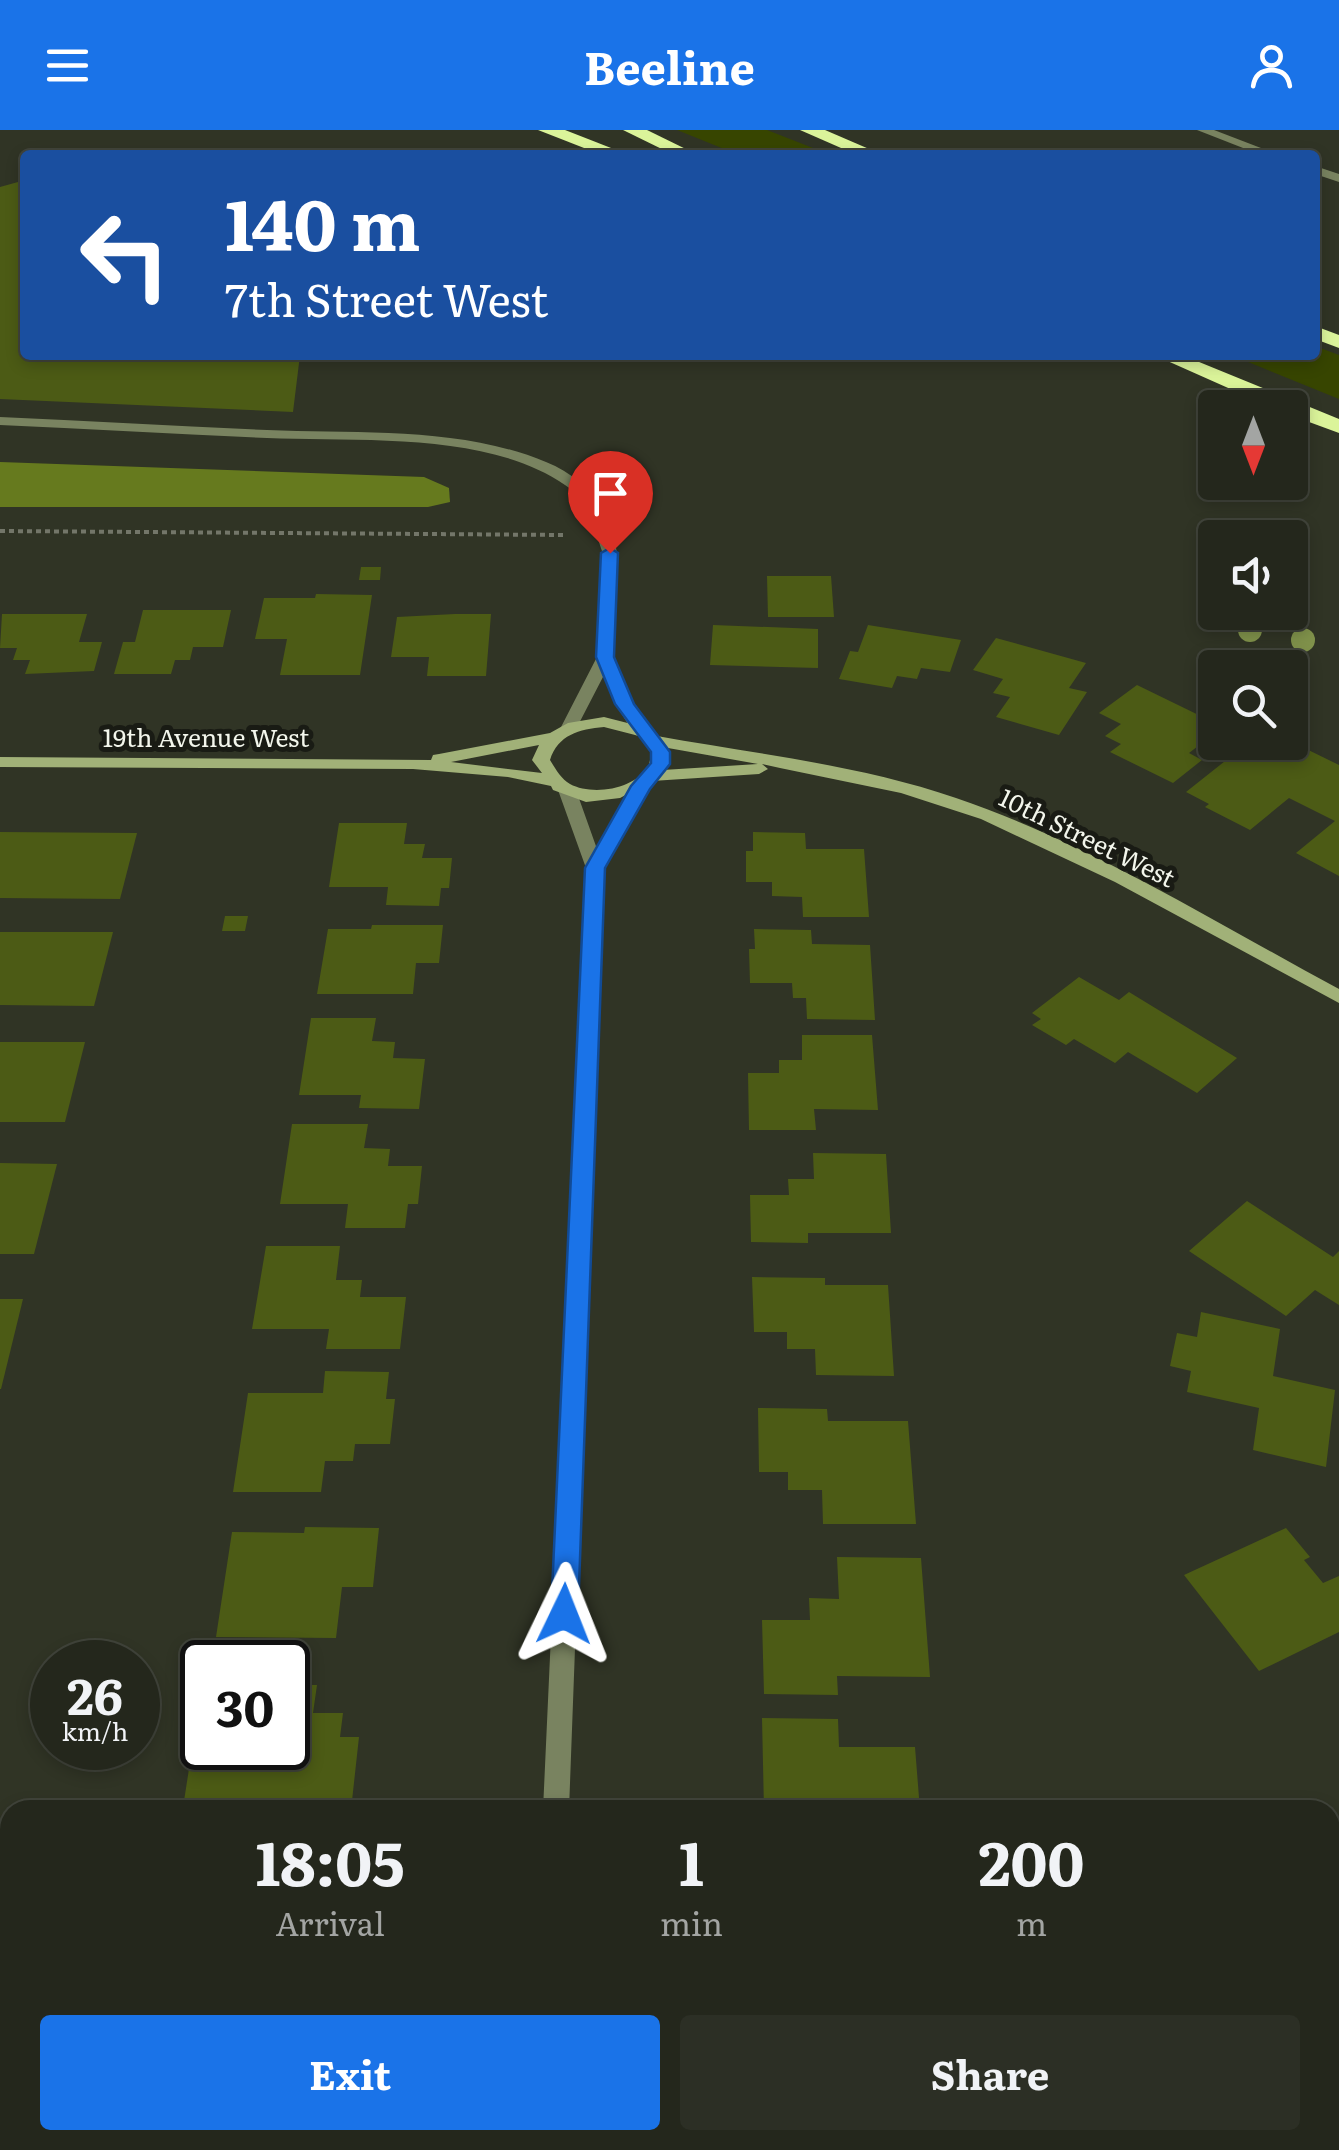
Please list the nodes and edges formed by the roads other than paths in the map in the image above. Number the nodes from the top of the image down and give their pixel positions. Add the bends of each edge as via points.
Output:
1 (547, 130) edge
2 (632, 130) edge
3 (809, 130) edge
4 (846, 130) edge
5 (1203, 130) edge
6 (605, 150) edge
7 (678, 150) edge
8 (861, 150) edge
9 (887, 150) edge
10 (1260, 150) edge
11 (1176, 360) edge
12 (0, 421) edge
13 (1339, 427) edge
14 (605, 657) junction
15 (561, 733) junction
16 (647, 735) junction
17 (0, 762) edge
18 (413, 764) junction
19 (796, 768) junction
20 (648, 781) junction
21 (560, 785) junction
22 (595, 868) junction
23 (1339, 997) edge
24 (556, 1800) edge

1 - 6 highway
2 - 7 highway
3 - 8 highway
4 - 9 highway
5 - 10 street
11 - 13 highway
12 - 14 street via 375,439 506,453 569,480 590,499 610,553
14 - 15 street
14 - 16 street via 624,704
15 - 16 street via 604,722
15 - 18 street, 19th Avenue West
15 - 21 street via 544,747 542,760
16 - 19 street, 10th Street West
16 - 20 street via 660,752
17 - 18 street, 19th Avenue West
18 - 21 street, 19th Avenue West via 508,772
19 - 20 street, 10th Street West
19 - 23 street, 10th Street West via 902,787 988,815
20 - 21 street via 604,796
20 - 22 street
21 - 22 street
22 - 24 street

